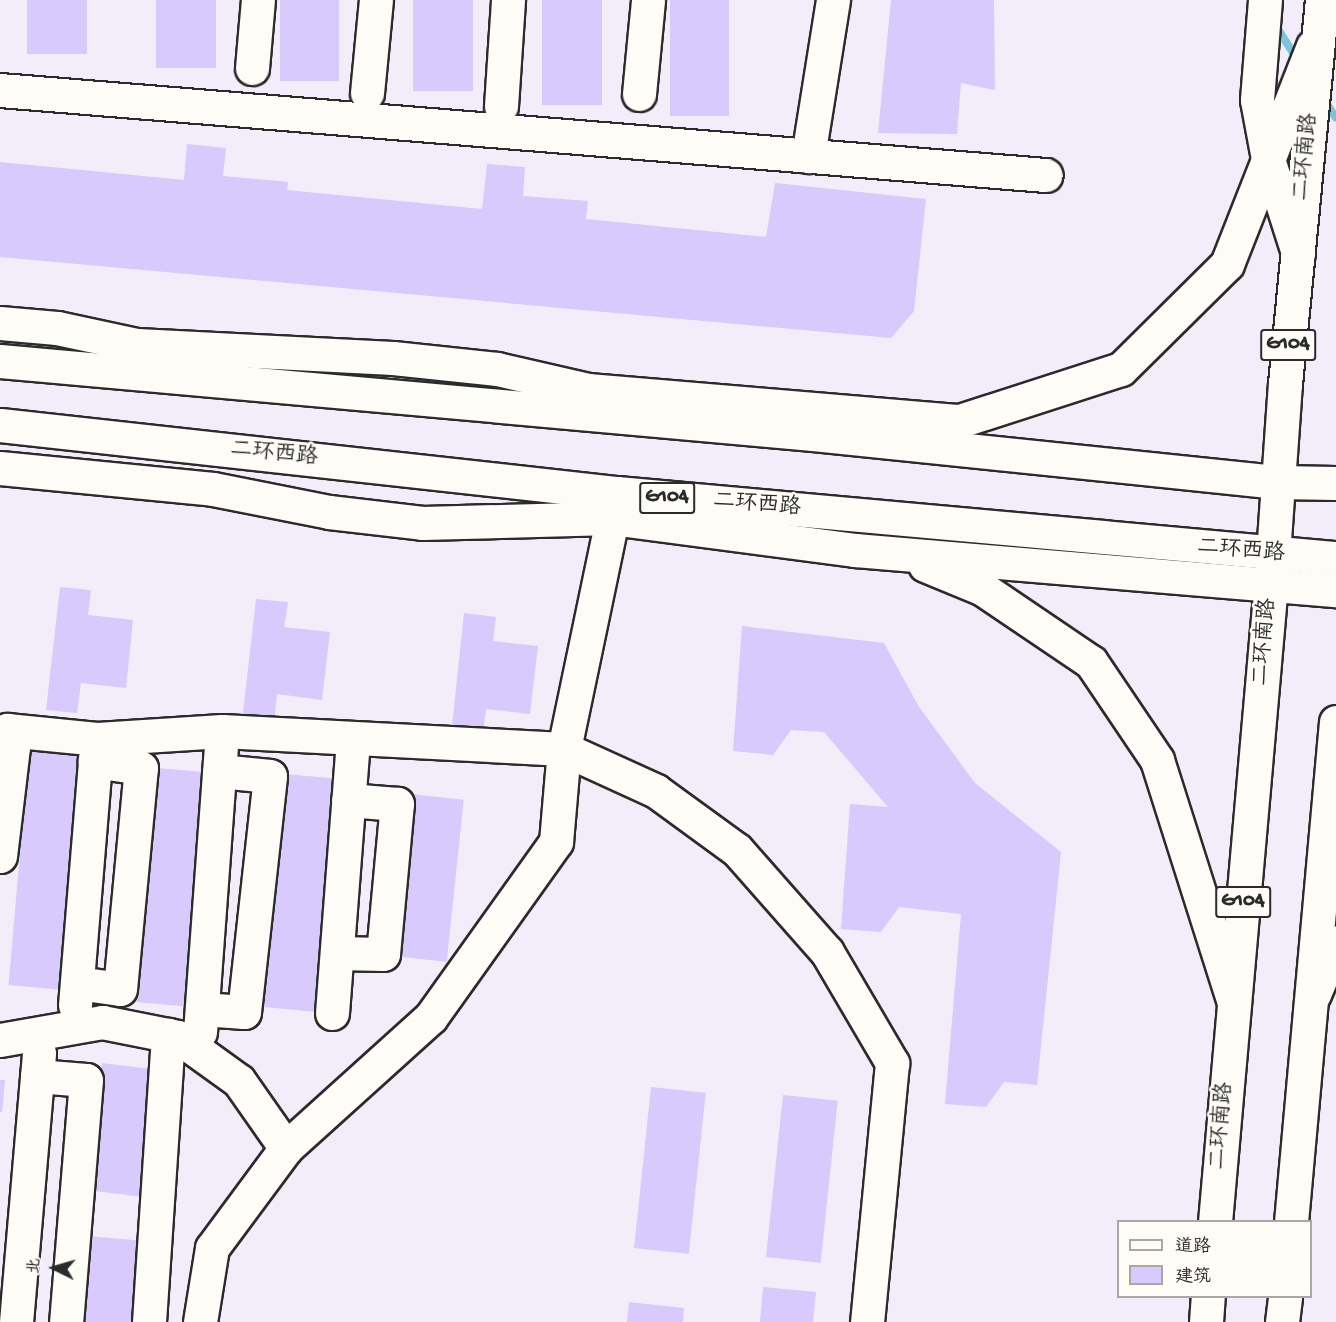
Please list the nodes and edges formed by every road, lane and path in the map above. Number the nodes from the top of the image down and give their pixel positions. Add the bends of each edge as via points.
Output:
1 (258, 0) edge
2 (376, 0) edge
3 (508, 0) edge
4 (648, 0) edge
5 (833, 0) edge
6 (1264, 16) edge
7 (1317, 35) edge
8 (252, 68) dead end
9 (0, 90) edge
10 (367, 93) dead end
11 (639, 94) dead end
12 (1304, 97) junction
13 (501, 106) dead end
14 (808, 156) junction
15 (1268, 159) junction
16 (1046, 175) dead end
17 (1298, 253) junction
18 (0, 323) edge
19 (0, 361) edge
20 (960, 421) junction
21 (0, 425) edge
22 (888, 444) junction
23 (0, 468) edge
24 (1276, 482) junction
25 (1336, 483) edge
26 (615, 506) junction
27 (895, 553) junction
28 (1336, 558) edge
29 (1272, 569) junction
30 (1336, 590) edge
31 (1336, 722) edge
32 (222, 731) junction
33 (3, 732) edge
34 (353, 739) junction
35 (564, 749) junction
36 (96, 750) junction
37 (219, 771) junction
38 (348, 800) junction
39 (1, 842) edge
40 (86, 877) junction
41 (131, 880) junction
42 (212, 891) junction
43 (256, 893) junction
44 (1336, 942) edge
45 (337, 953) junction
46 (77, 983) junction
47 (1311, 1001) junction
48 (1234, 1004) junction
49 (202, 1009) junction
50 (332, 1012) dead end
51 (73, 1028) junction
52 (41, 1033) junction
53 (168, 1035) junction
54 (0, 1040) edge
55 (198, 1051) junction
56 (37, 1076) junction
57 (286, 1149) junction
58 (1215, 1220) edge
59 (1291, 1220) edge
60 (21, 1267) junction
61 (70, 1270) junction
62 (1208, 1298) edge
63 (1285, 1298) edge
64 (16, 1322) edge
65 (66, 1322) edge
66 (149, 1322) edge
67 (200, 1322) edge
68 (867, 1322) edge
69 (1206, 1322) edge
70 (1282, 1322) edge

1 - 8 main road
2 - 10 main road
3 - 13 main road
4 - 11 main road
5 - 14 main road
6 - 15 main road via 1257,100
7 - 12 main road, 二环南路 / G104
9 - 14 main road
12 - 15 main road
12 - 17 main road, 二环南路 / G104
14 - 16 main road
15 - 17 main road
15 - 20 main road via 1227,264 1121,369
17 - 24 main road, 二环南路 / G104
18 - 20 main road via 57,328 137,345 393,358 498,369 588,390
19 - 22 main road
20 - 22 main road
21 - 26 main road, 二环西路 / G104
22 - 24 main road
23 - 26 main road via 213,489 329,512 422,523
24 - 25 main road
24 - 29 main road, 二环南路 / G104
26 - 27 main road
26 - 29 main road, 二环西路 / G104
26 - 35 main road
27 - 29 main road
27 - 48 main road via 983,589 1091,662 1157,760
28 - 29 main road, 二环西路 / G104
29 - 30 main road
29 - 48 main road, 二环南路 / G104
31 - 47 main road
32 - 34 main road
32 - 36 main road
32 - 37 main road
33 - 36 main road
33 - 39 main road via 13,747
34 - 35 main road
34 - 38 main road
35 - 57 main road via 556,842 431,1017
35 - 68 main road via 656,791 736,850 827,952 892,1063
36 - 40 main road
36 - 41 main road via 141,768
37 - 42 main road
37 - 43 main road via 270,776
38 - 45 main road
38 - 45 main road via 397,804 383,954
40 - 41 main road
40 - 46 main road
41 - 46 main road via 120,989
42 - 43 main road
42 - 49 main road
43 - 49 main road via 244,1012
44 - 47 main road
45 - 50 main road
46 - 51 main road
47 - 59 main road
48 - 58 main road, 二环南路 / G104
49 - 55 main road
51 - 52 main road
51 - 53 main road via 102,1022
52 - 54 main road
52 - 56 main road
53 - 55 main road
53 - 66 main road
55 - 57 main road via 239,1081
56 - 60 main road
56 - 61 main road via 86,1080
57 - 67 main road via 212,1248
60 - 61 main road
60 - 64 main road
61 - 65 main road
62 - 69 main road
63 - 70 main road

